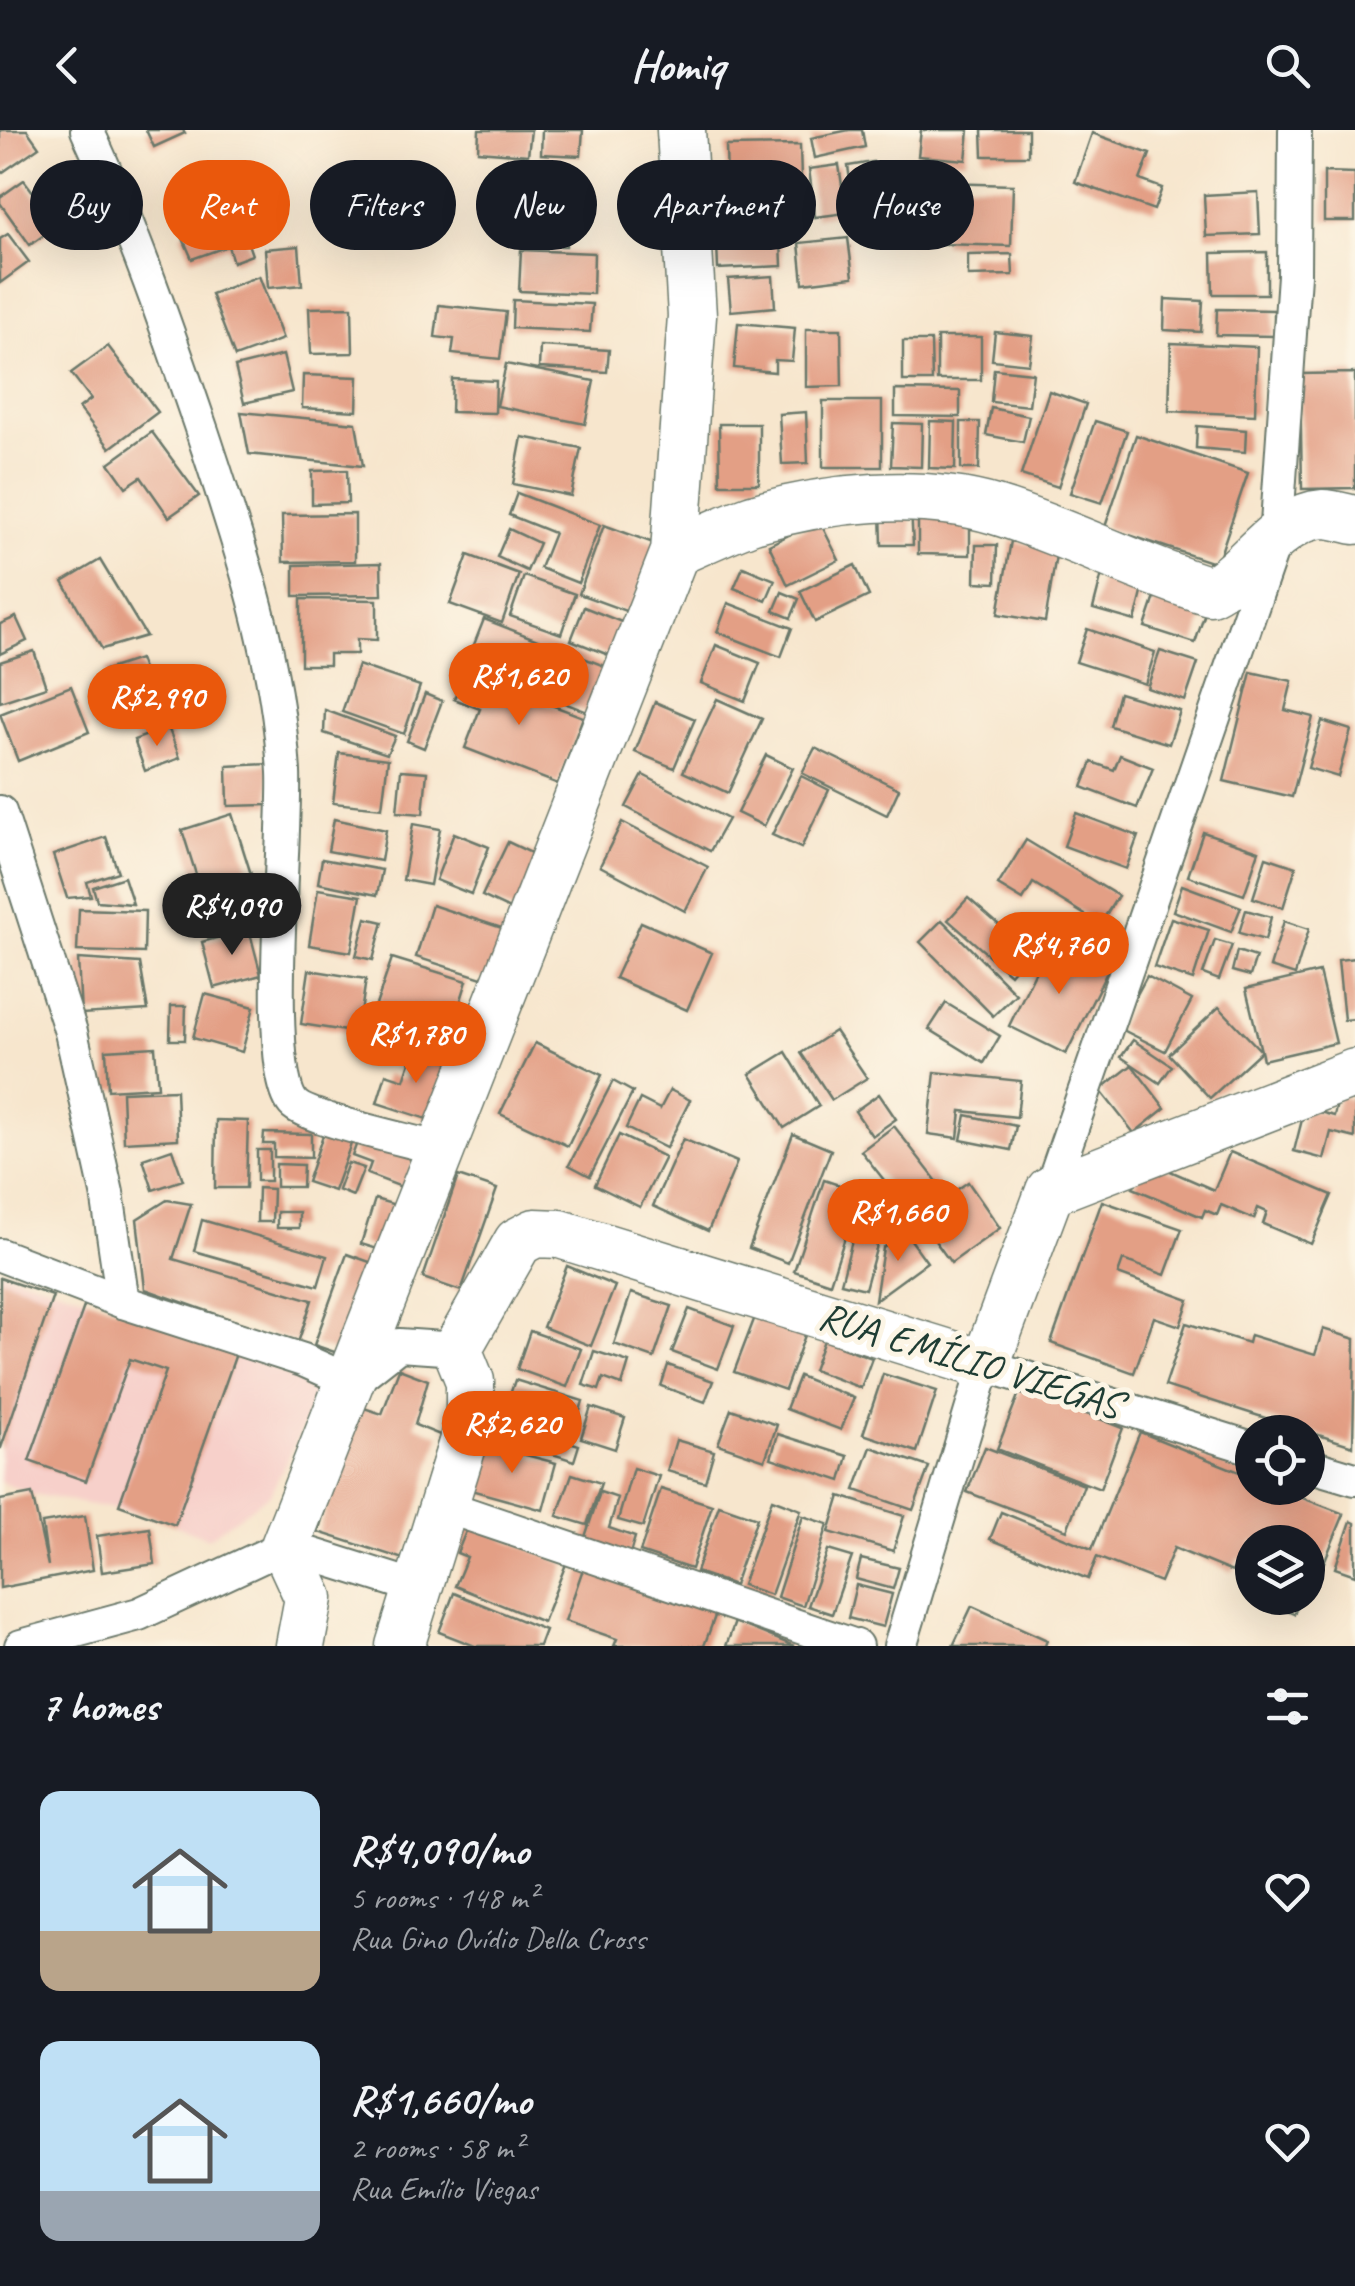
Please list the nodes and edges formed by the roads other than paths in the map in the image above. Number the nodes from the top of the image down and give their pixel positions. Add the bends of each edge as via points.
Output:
1 (87, 130) edge
2 (681, 130) edge
3 (1295, 130) edge
4 (1355, 520) edge
5 (1276, 538) junction
6 (676, 552) junction
7 (0, 812) edge
8 (1355, 1073) edge
9 (444, 1150) junction
10 (1050, 1191) junction
11 (0, 1255) edge
12 (123, 1302) junction
13 (457, 1349) junction
14 (984, 1364) junction
15 (352, 1382) junction
16 (1235, 1443) edge
17 (1325, 1469) edge
18 (1355, 1479) edge
19 (444, 1506) junction
20 (284, 1546) junction
21 (420, 1588) junction
22 (22, 1646) edge
23 (300, 1646) edge
24 (400, 1646) edge
25 (856, 1646) edge
26 (900, 1646) edge

1 - 9 street via 155,291 252,582 269,654 284,774 278,980 286,1088 294,1105 315,1116
2 - 6 street via 692,316
3 - 5 street via 1294,275
4 - 5 street via 1322,514
5 - 6 street via 1210,592 996,511 935,500 794,510
5 - 10 street
6 - 9 street
7 - 12 street via 71,1032 107,1192
8 - 10 street
9 - 15 street
10 - 14 street
11 - 12 street
12 - 15 street
13 - 14 street, RUA EMÍLIO VIEGAS via 518,1242 535,1233
13 - 15 street via 399,1345
13 - 19 street via 470,1381 470,1420
14 - 16 street, RUA EMÍLIO VIEGAS
14 - 26 street
15 - 20 street
17 - 18 street
19 - 21 street
19 - 25 street
20 - 21 street
20 - 22 street via 139,1614
20 - 23 street via 308,1598
21 - 24 street

